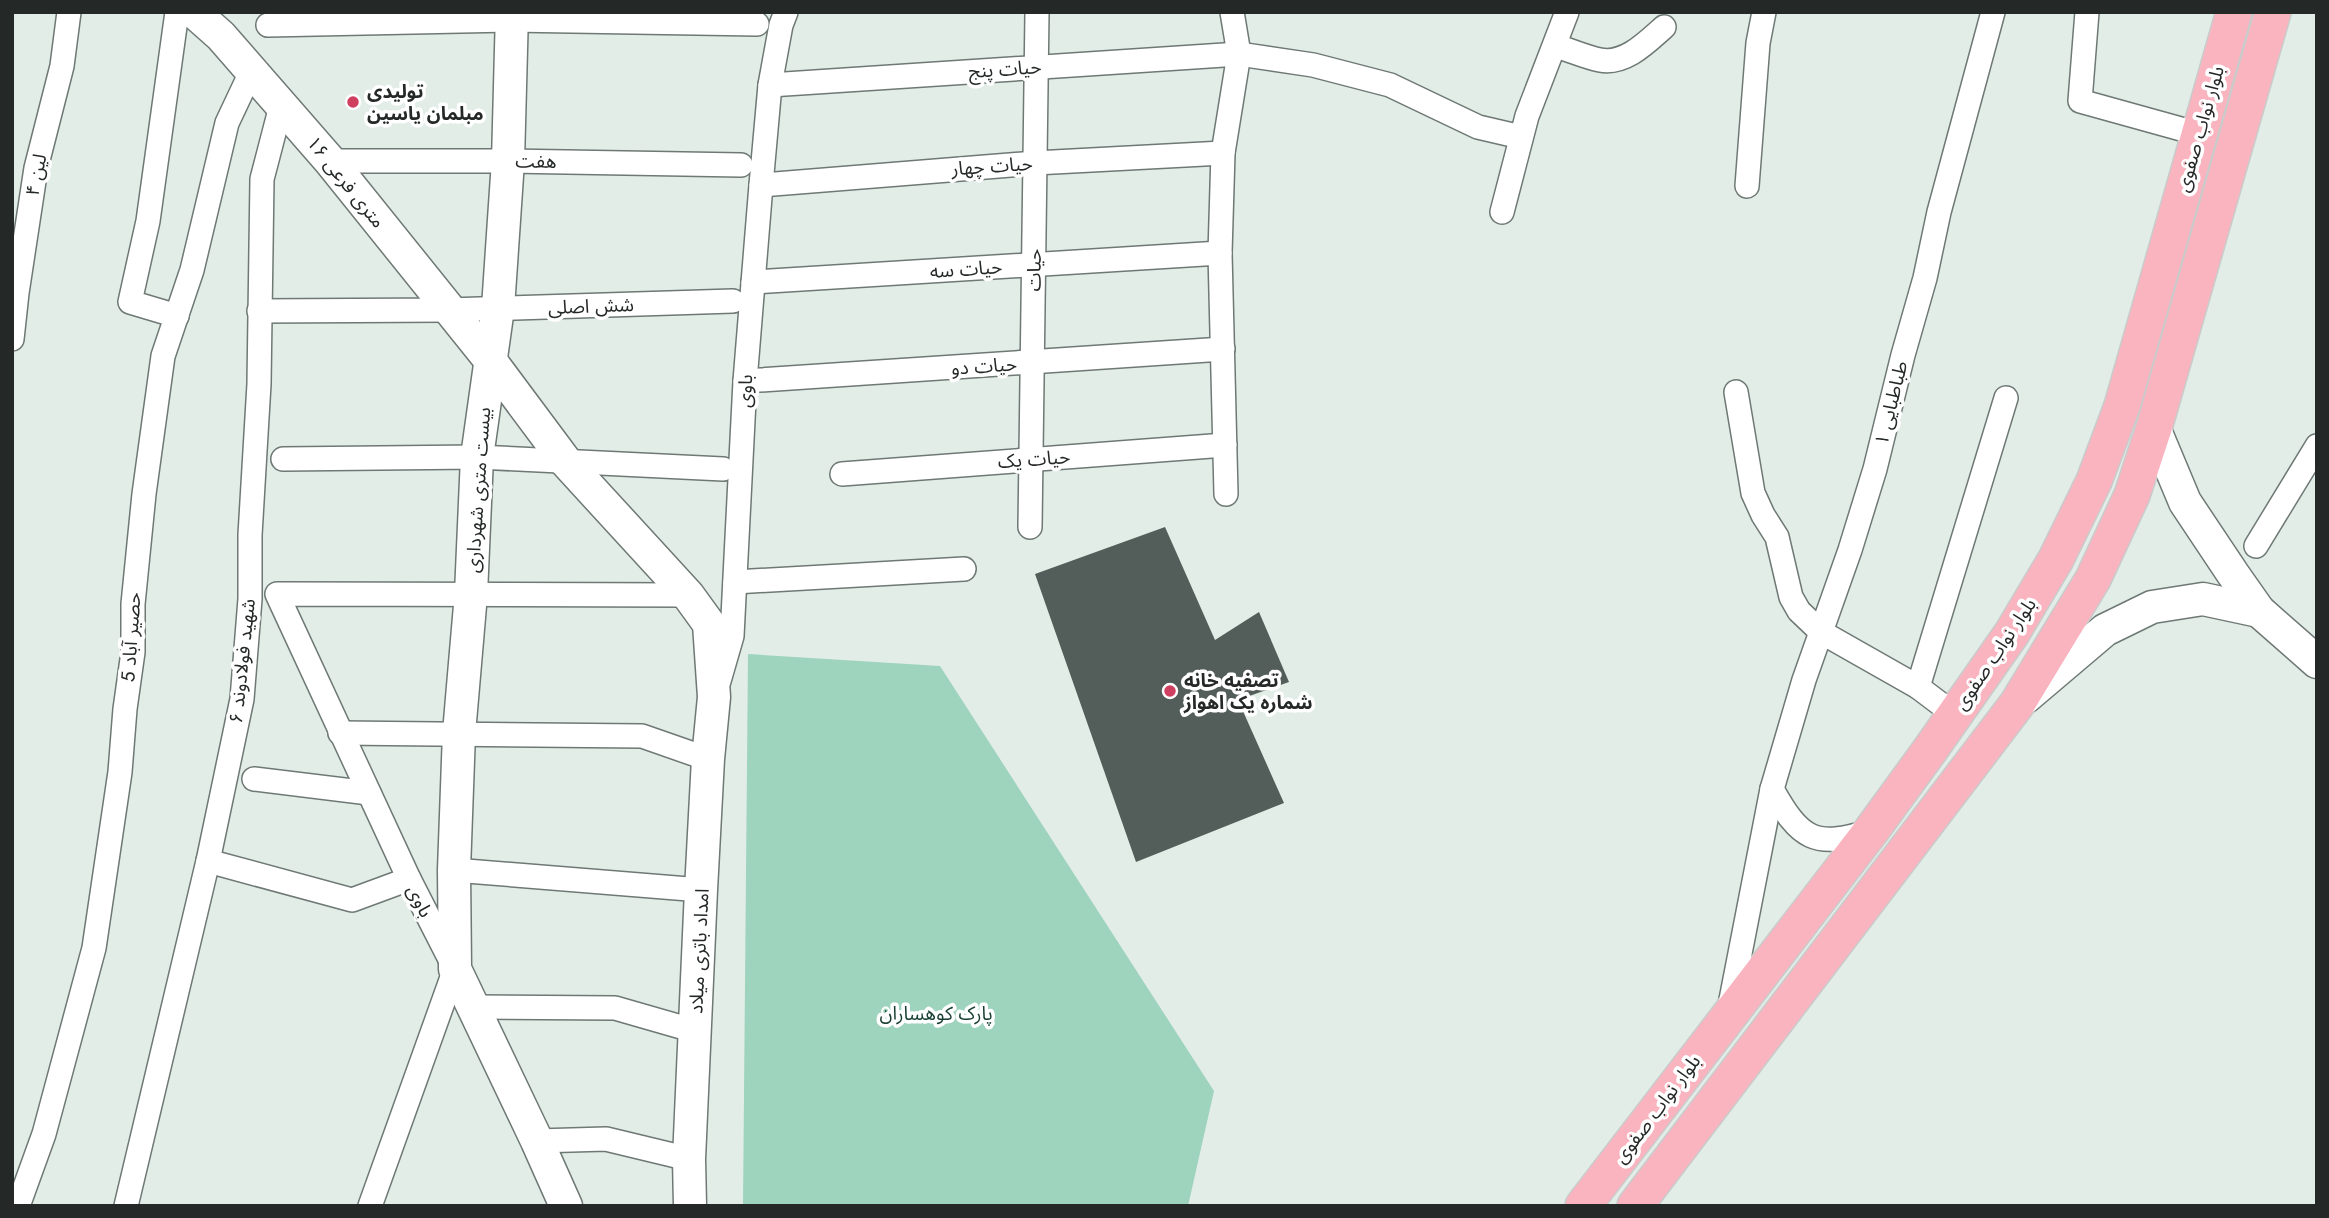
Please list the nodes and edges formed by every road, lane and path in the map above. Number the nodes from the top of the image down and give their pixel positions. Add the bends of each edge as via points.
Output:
1 (69, 12) edge
2 (177, 12) edge
3 (194, 12) edge
4 (786, 12) edge
5 (1037, 12) edge
6 (1232, 12) edge
7 (1567, 12) edge
8 (1764, 12) edge
9 (1993, 12) edge
10 (2087, 12) edge
11 (2234, 12) edge
12 (2273, 12) edge
13 (511, 16) edge
14 (757, 24) dead end
15 (268, 25) dead end
16 (1664, 27) dead end
17 (1556, 46) junction
18 (1239, 54) junction
19 (1037, 67) junction
20 (252, 70) junction
21 (770, 85) junction
22 (281, 106) junction
23 (2199, 134) junction
24 (1521, 137) junction
25 (1223, 153) junction
26 (330, 161) junction
27 (508, 161) junction
28 (1035, 163) junction
29 (741, 166) dead end
30 (761, 184) junction
31 (1747, 186) dead end
32 (1502, 212) dead end
33 (1220, 253) junction
34 (1034, 264) junction
35 (753, 282) junction
36 (733, 301) dead end
37 (498, 309) junction
38 (449, 310) junction
39 (259, 311) junction
40 (177, 316) junction
41 (12, 339) edge
42 (1223, 349) junction
43 (490, 360) junction
44 (1032, 363) junction
45 (745, 381) junction
46 (1736, 392) dead end
47 (2006, 398) dead end
48 (2154, 428) junction
49 (1225, 445) junction
50 (2317, 446) edge
51 (477, 457) junction
52 (284, 460) dead end
53 (1031, 460) junction
54 (566, 462) junction
55 (723, 469) dead end
56 (842, 474) dead end
57 (1226, 494) dead end
58 (1030, 527) dead end
59 (2256, 546) dead end
60 (964, 569) dead end
61 (735, 582) junction
62 (471, 594) junction
63 (688, 594) junction
64 (2259, 611) junction
65 (1821, 632) junction
66 (2317, 662) edge
67 (1917, 687) junction
68 (714, 697) junction
69 (2017, 704) junction
70 (1955, 715) junction
71 (340, 733) junction
72 (459, 733) junction
73 (708, 759) junction
74 (254, 779) dead end
75 (1772, 789) junction
76 (369, 793) junction
77 (1871, 831) junction
78 (208, 861) junction
79 (454, 870) junction
80 (409, 879) junction
81 (701, 890) junction
82 (455, 969) junction
83 (474, 1007) junction
84 (1728, 1016) junction
85 (695, 1031) junction
86 (537, 1141) junction
87 (689, 1159) junction
88 (18, 1206) edge
89 (126, 1206) edge
90 (370, 1206) edge
91 (566, 1206) edge
92 (690, 1206) edge
93 (1583, 1206) edge
94 (1635, 1206) edge

1 - 41 street, لین ۴ via 62,66 36,168
2 - 40 street via 148,221 131,302
3 - 20 street, ۱۶ متری فرعی
4 - 21 street, باوی
5 - 19 street, حیات
6 - 18 street
7 - 17 street
8 - 31 street
9 - 65 street, طباطبایی ۱ via 1875,469
10 - 23 street via 2080,101
11 - 23 main road, بلوار نواب صفوی
12 - 48 main road, بلوار نواب صفوی
13 - 14 street
13 - 15 street
13 - 27 street, بیست متری شهرداری
16 - 17 street via 1637,50 1615,60 1602,61
17 - 24 street
18 - 19 street, حیات پنج
18 - 24 street, حیات پنج via 1313,65 1390,85 1478,127
18 - 25 street
19 - 21 street, حیات پنج
19 - 28 street, حیات
20 - 22 street, ۱۶ متری فرعی
20 - 40 street, حصیر آباد 5 via 227,123
21 - 30 street, باوی
22 - 26 street, ۱۶ متری فرعی
22 - 39 street, شهید فولادوند ۶ via 262,179
23 - 70 main road, بلوار نواب صفوی via 2122,406 2094,481 2056,559
24 - 32 street
25 - 28 street, حیات چهار
25 - 33 street
26 - 27 street, هفت
26 - 38 street, ۱۶ متری فرعی
27 - 29 street, هفت
27 - 37 street, بیست متری شهرداری
28 - 30 street, حیات چهار
28 - 34 street, حیات
30 - 35 street, باوی
33 - 34 street, حیات سه
33 - 42 street
34 - 35 street, حیات سه
34 - 44 street, حیات
35 - 45 street, باوی
36 - 37 street, شش اصلی
37 - 38 street, شش اصلی
37 - 43 street, بیست متری شهرداری
38 - 39 street, شش اصلی
38 - 43 street, ۱۶ متری فرعی
39 - 78 street, شهید فولادوند ۶ via 250,599 242,699
40 - 88 street, حصیر آباد 5 via 163,356 144,494 120,772 94,948 47,1123
42 - 44 street, حیات دو
42 - 49 street
43 - 51 street, بیست متری شهرداری
43 - 54 street, ۱۶ متری فرعی
44 - 45 street, حیات دو
44 - 53 street, حیات
45 - 61 street, باوی
46 - 65 street via 1754,493 1777,537 1791,597
47 - 67 street
48 - 64 street via 2185,502
48 - 69 main road, بلوار نواب صفوی via 2132,495 2093,579
49 - 53 street, حیات یک
49 - 57 street
50 - 59 street
51 - 52 street
51 - 54 street
51 - 62 street, بیست متری شهرداری
53 - 56 street, حیات یک
53 - 58 street, حیات
54 - 55 street
54 - 63 street, ۱۶ متری فرعی
60 - 61 street
61 - 68 street, باوی via 732,636
62 - 63 street
62 - 71 street, باوی via 277,594
62 - 72 street, بیست متری شهرداری
63 - 68 street, ۱۶ متری فرعی via 709,624
64 - 66 street
64 - 69 street via 2203,598 2152,607 2105,630
65 - 67 street
65 - 75 street, طباطبایی ۱
67 - 70 street
68 - 73 street, امداد باتری میلاد
69 - 94 main road, بلوار نواب صفوی
70 - 77 main road, بلوار نواب صفوی
71 - 72 street
71 - 76 street, باوی
72 - 73 street via 642,736
72 - 79 street, بیست متری شهرداری
73 - 81 street, امداد باتری میلاد
74 - 76 street
75 - 77 street via 1801,831 1823,841
75 - 84 street, طباطبایی ۱
76 - 80 street, باوی
77 - 84 main road, بلوار نواب صفوی
78 - 80 street via 352,900
78 - 89 street, شهید فولادوند ۶
79 - 81 street
79 - 82 street, بیست متری شهرداری
80 - 82 street, باوی
81 - 85 street, امداد باتری میلاد
82 - 83 street, باوی
82 - 90 street
83 - 85 street via 615,1008
83 - 86 street, باوی
84 - 93 main road, بلوار نواب صفوی
85 - 87 street, امداد باتری میلاد
86 - 87 street via 606,1139
86 - 91 street, باوی
87 - 92 street, امداد باتری میلاد

